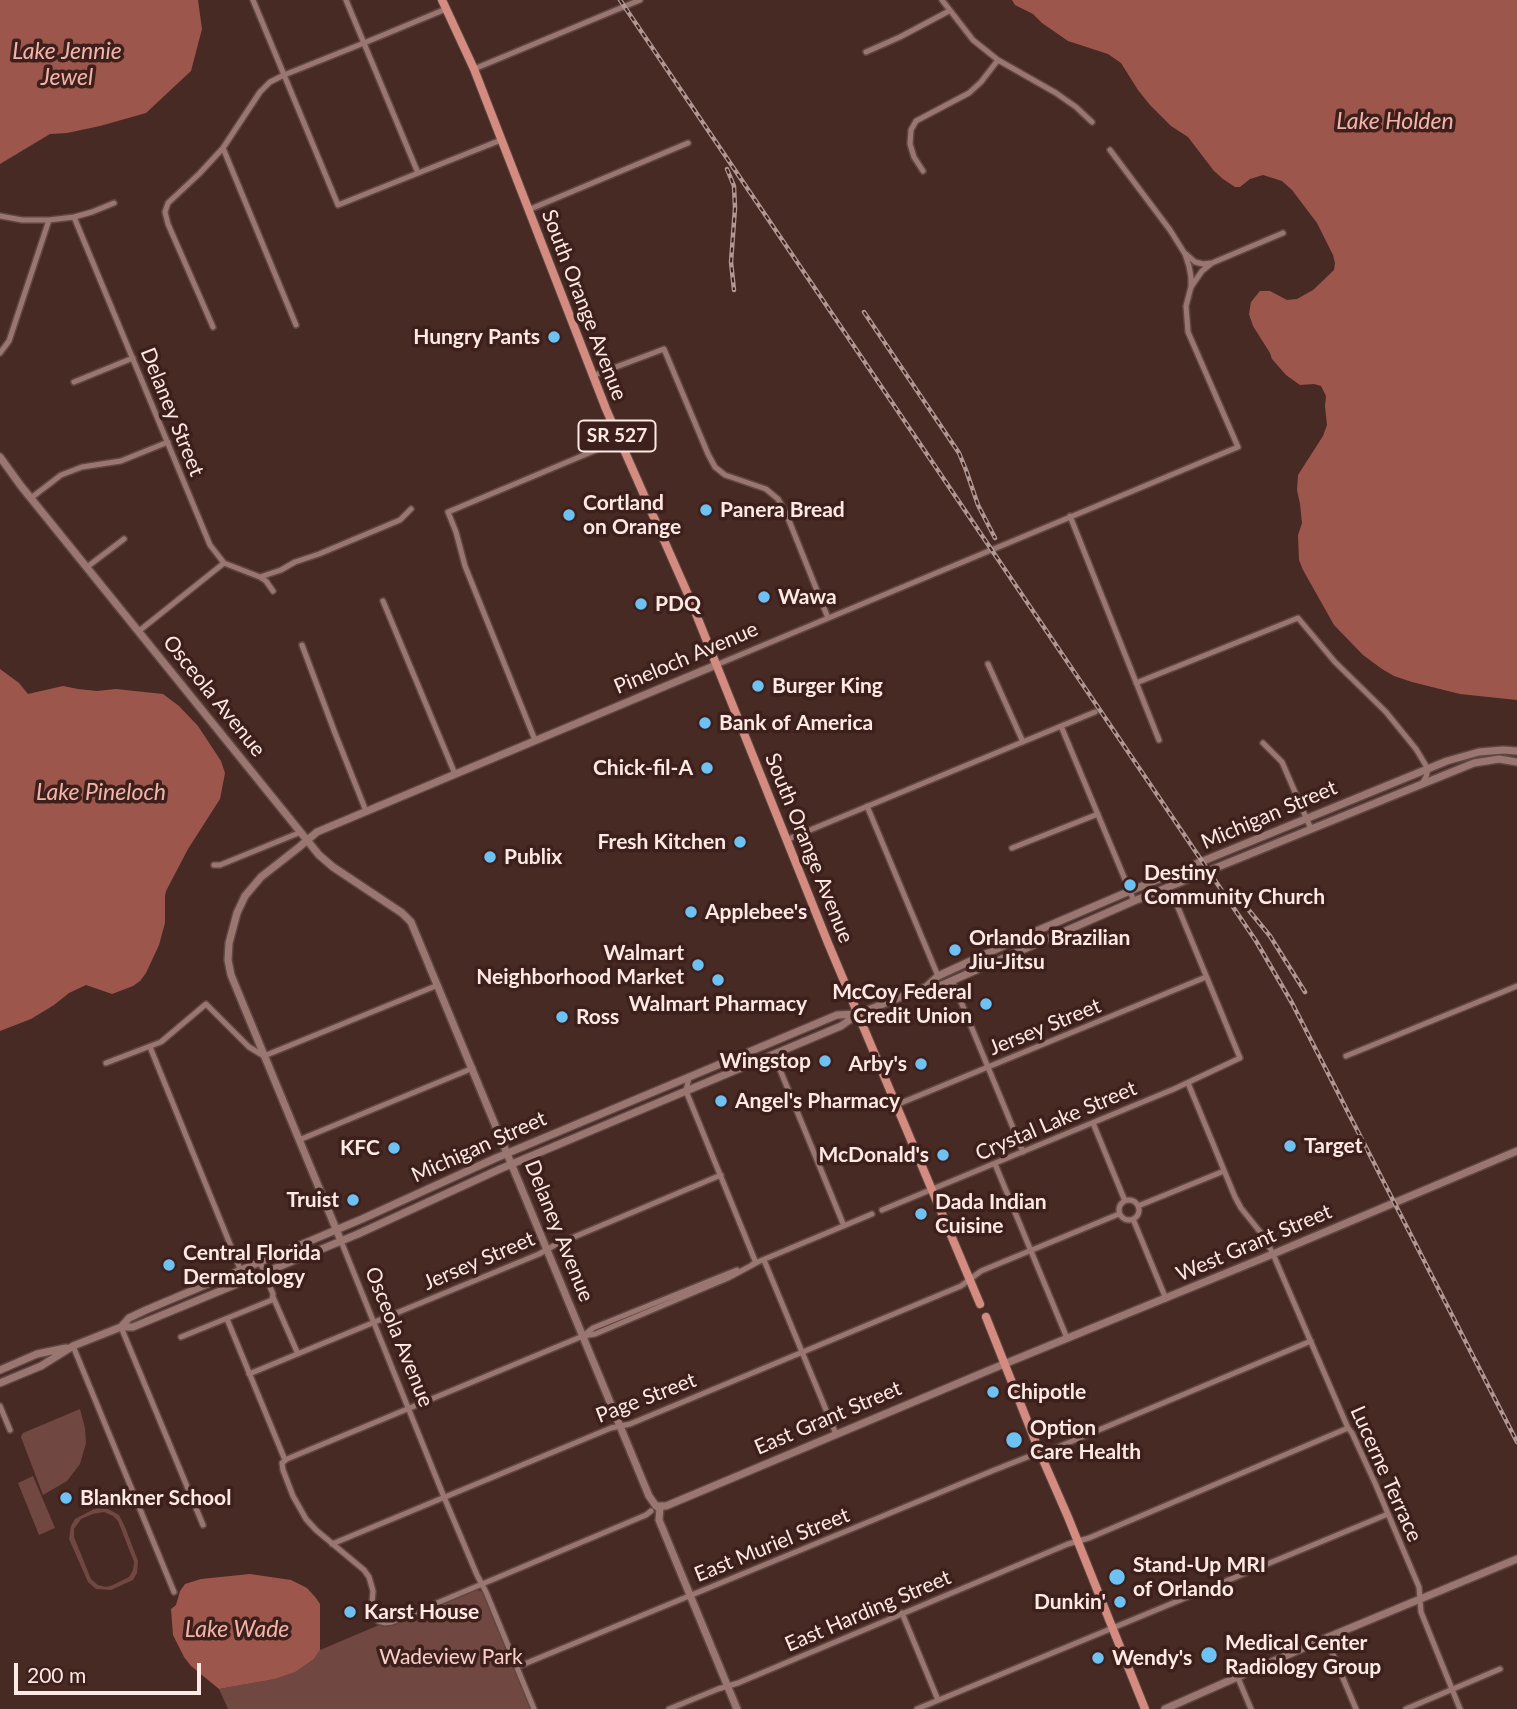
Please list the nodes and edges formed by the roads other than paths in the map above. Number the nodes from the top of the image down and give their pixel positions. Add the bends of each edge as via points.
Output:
1 (253, 0) edge
2 (345, 0) edge
3 (640, 0) edge
4 (942, 0) edge
5 (444, 4) edge
6 (949, 10) junction
7 (364, 43) junction
8 (866, 52) dead end
9 (998, 60) junction
10 (474, 69) junction
11 (284, 75) junction
12 (1092, 122) dead end
13 (501, 140) junction
14 (688, 143) dead end
15 (223, 148) junction
16 (1110, 150) dead end
17 (923, 171) dead end
18 (418, 173) junction
19 (114, 203) dead end
20 (528, 210) junction
21 (0, 216) edge
22 (74, 217) junction
23 (49, 220) junction
24 (1283, 233) dead end
25 (1185, 254) junction
26 (1212, 263) junction
27 (1191, 287) junction
28 (296, 325) dead end
29 (213, 327) dead end
30 (0, 353) edge
31 (133, 358) junction
32 (592, 376) junction
33 (74, 382) dead end
34 (167, 442) junction
35 (620, 442) junction
36 (0, 457) edge
37 (31, 498) junction
38 (411, 509) dead end
39 (1070, 516) junction
40 (124, 539) dead end
41 (224, 563) junction
42 (87, 567) junction
43 (260, 577) junction
44 (273, 591) dead end
45 (383, 601) dead end
46 (828, 618) junction
47 (139, 631) junction
48 (302, 645) dead end
49 (716, 664) junction
50 (988, 664) dead end
51 (1136, 683) junction
52 (1095, 712) dead end
53 (1061, 726) junction
54 (535, 740) junction
55 (1159, 740) dead end
56 (1023, 742) junction
57 (1263, 743) dead end
58 (1517, 751) edge
59 (1517, 762) edge
60 (1428, 769) junction
61 (455, 774) junction
62 (1420, 785) junction
63 (867, 806) junction
64 (366, 811) junction
65 (1098, 814) junction
66 (1306, 818) junction
67 (1311, 829) junction
68 (301, 832) junction
69 (786, 839) junction
70 (307, 840) junction
71 (1012, 848) dead end
72 (214, 864) dead end
73 (1165, 876) junction
74 (1169, 887) junction
75 (1130, 891) junction
76 (1134, 901) junction
77 (1027, 935) junction
78 (418, 936) joint
79 (1031, 946) junction
80 (958, 967) junction
81 (938, 975) junction
82 (1206, 977) junction
83 (232, 979) joint
84 (952, 980) junction
85 (438, 985) junction
86 (1517, 986) edge
87 (926, 987) junction
88 (858, 1014) junction
89 (150, 1047) junction
90 (774, 1055) junction
91 (264, 1056) junction
92 (1346, 1056) dead end
93 (106, 1063) dead end
94 (989, 1067) junction
95 (473, 1068) junction
96 (688, 1077) junction
97 (1188, 1083) junction
98 (687, 1091) junction
99 (896, 1105) junction
100 (610, 1110) junction
101 (614, 1121) junction
102 (1093, 1123) junction
103 (299, 1140) junction
104 (1517, 1151) edge
105 (1023, 1152) junction
106 (508, 1153) junction
107 (512, 1164) junction
108 (995, 1164) junction
109 (1224, 1171) junction
110 (721, 1175) junction
111 (933, 1189) junction
112 (413, 1195) junction
113 (1125, 1201) junction
114 (1138, 1206) junction
115 (882, 1210) dead end
116 (408, 1211) junction
117 (872, 1214) dead end
118 (1119, 1214) junction
119 (1133, 1219) junction
120 (844, 1226) junction
121 (336, 1230) junction
122 (341, 1241) junction
123 (547, 1249) junction
124 (1031, 1250) junction
125 (1273, 1254) junction
126 (764, 1260) junction
127 (260, 1262) junction
128 (756, 1263) junction
129 (240, 1270) junction
130 (264, 1273) junction
131 (970, 1279) junction
132 (245, 1281) junction
133 (273, 1297) junction
134 (1166, 1299) junction
135 (980, 1304) joint
136 (986, 1317) joint
137 (227, 1319) junction
138 (374, 1322) junction
139 (121, 1327) junction
140 (583, 1336) junction
141 (181, 1337) dead end
142 (1067, 1338) junction
143 (1311, 1341) junction
144 (73, 1346) junction
145 (803, 1352) junction
146 (298, 1354) junction
147 (1004, 1364) junction
148 (0, 1370) edge
149 (249, 1374) junction
150 (0, 1383) edge
151 (0, 1406) edge
152 (409, 1408) junction
153 (620, 1426) junction
154 (1348, 1428) junction
155 (10, 1430) dead end
156 (836, 1434) junction
157 (1040, 1454) junction
158 (284, 1462) junction
159 (444, 1497) junction
160 (655, 1511) junction
161 (1388, 1514) junction
162 (203, 1525) dead end
163 (1078, 1541) junction
164 (332, 1544) junction
165 (1517, 1559) edge
166 (481, 1583) junction
167 (174, 1592) dead end
168 (690, 1596) junction
169 (1419, 1599) junction
170 (902, 1613) junction
171 (1112, 1628) junction
172 (1326, 1638) junction
173 (517, 1667) junction
174 (1500, 1669) dead end
175 (1238, 1678) junction
176 (727, 1686) junction
177 (1452, 1689) junction
178 (938, 1700) junction
179 (534, 1709) edge
180 (669, 1709) edge
181 (737, 1709) edge
182 (917, 1709) edge
183 (1144, 1709) edge
184 (1165, 1709) edge
185 (1251, 1709) edge
186 (1356, 1709) edge
187 (1406, 1709) edge
188 (1460, 1709) edge

1 - 11 street
2 - 7 street
3 - 10 street
4 - 6 street
5 - 7 street
5 - 10 main road, South Orange Avenue / SR 527
6 - 8 street
6 - 9 street via 973,40
7 - 11 street
7 - 18 street
9 - 12 street via 1056,93
9 - 17 street via 969,93 916,121 910,144
10 - 13 main road, South Orange Avenue / SR 527
11 - 15 street via 260,92
11 - 18 street via 338,205
13 - 18 street
13 - 20 main road, South Orange Avenue / SR 527
14 - 20 street
15 - 28 street
15 - 29 street via 165,207
16 - 25 street
19 - 22 street
20 - 32 main road, South Orange Avenue / SR 527
21 - 23 street
22 - 23 street
22 - 31 street, Delaney Street
23 - 30 street via 9,341
24 - 26 street
25 - 26 street via 1203,264
25 - 27 street
26 - 27 street
27 - 39 street, Pineloch Avenue via 1186,306 1188,332 1238,447
31 - 33 street
31 - 34 street, Delaney Street
32 - 35 main road, South Orange Avenue / SR 527
32 - 46 street via 664,349 715,467 778,499
34 - 37 street via 121,461 61,475
34 - 41 street, Delaney Street via 210,544
35 - 49 main road, South Orange Avenue / SR 527
35 - 54 street via 448,512
36 - 37 street, Osceola Avenue
37 - 42 street, Osceola Avenue
38 - 43 street via 400,520
39 - 46 street, Pineloch Avenue
39 - 51 street
40 - 42 street
41 - 43 street
41 - 47 street
42 - 47 street, Osceola Avenue
43 - 44 street
45 - 61 street
46 - 49 street, Pineloch Avenue
47 - 68 street, Osceola Avenue
48 - 64 street
49 - 54 street, Pineloch Avenue
49 - 69 main road, South Orange Avenue / SR 527
50 - 56 street
51 - 55 street
51 - 60 street via 1298,618 1386,712
52 - 53 street
53 - 56 street
53 - 65 street
54 - 61 street, Pineloch Avenue
56 - 63 street
57 - 66 street via 1282,762
58 - 60 street, Michigan Street via 1479,752
59 - 62 street, Michigan Street via 1474,763
60 - 62 street
60 - 66 street, Michigan Street
61 - 64 street, Pineloch Avenue
62 - 67 street, Michigan Street
63 - 69 street
63 - 81 street
64 - 70 street, Pineloch Avenue
65 - 71 street
65 - 75 street
66 - 67 street
66 - 73 street, Michigan Street
67 - 74 street, Michigan Street
68 - 70 street, Osceola Avenue
68 - 72 street
69 - 88 main road, South Orange Avenue / SR 527
70 - 78 street, Osceola Avenue via 329,864 406,916
70 - 83 street, Pineloch Avenue via 261,877 243,900 229,948
73 - 74 street
73 - 75 street, Michigan Street
74 - 76 street, Michigan Street
74 - 82 street
75 - 76 street
75 - 77 street, Michigan Street
76 - 79 street, Michigan Street
77 - 79 street
77 - 80 street, Michigan Street
78 - 85 street, Delaney Avenue
79 - 84 street, Michigan Street
80 - 81 street, Michigan Street
80 - 84 street
81 - 87 street, Michigan Street
82 - 94 street, Jersey Street
82 - 97 street, Crystal Lake Street via 1240,1058
83 - 91 street, Osceola Avenue
84 - 87 street, Michigan Street
84 - 94 street
85 - 91 street
85 - 95 street, Delaney Avenue
86 - 92 street
87 - 88 street, Michigan Street
88 - 90 street, Michigan Street
88 - 96 street, Michigan Street via 837,1015
88 - 99 main road, South Orange Avenue / SR 527
89 - 91 street via 206,1004 248,1047
89 - 93 street
89 - 129 street
90 - 98 street, Michigan Street
90 - 120 street
91 - 103 street, Osceola Avenue
94 - 99 street, Jersey Street
94 - 105 street
95 - 103 street
95 - 106 street, Delaney Avenue
96 - 98 street
96 - 100 street, Michigan Street
97 - 102 street, Crystal Lake Street
97 - 109 street, Lucerne Terrace
98 - 101 street, Michigan Street
98 - 110 street
99 - 111 main road, South Orange Avenue / SR 527
100 - 101 street
100 - 106 street, Michigan Street
101 - 107 street, Michigan Street
102 - 105 street, Crystal Lake Street
102 - 113 street
103 - 121 street, Osceola Avenue
104 - 125 street, West Grant Street
105 - 108 street, Crystal Lake Street
106 - 107 street, Delaney Avenue
106 - 112 street, Michigan Street
107 - 116 street, Michigan Street
107 - 123 street, Delaney Avenue
108 - 111 street, Crystal Lake Street
108 - 124 street
109 - 114 street
109 - 125 street, Lucerne Terrace via 1241,1208
110 - 123 street, Jersey Street
110 - 128 street
111 - 115 street, Crystal Lake Street
111 - 131 main road, South Orange Avenue / SR 527
112 - 116 street
112 - 121 street, Michigan Street
113 - 114 street
113 - 118 street
114 - 119 street
116 - 122 street, Michigan Street
117 - 120 street
118 - 119 street
118 - 124 street, Page Street
119 - 134 street
120 - 126 street
121 - 122 street, Osceola Avenue
121 - 127 street, Michigan Street
122 - 130 street, Michigan Street
122 - 138 street, Osceola Avenue
123 - 138 street, Jersey Street
123 - 140 street, Delaney Avenue
124 - 131 street, Page Street
124 - 142 street
125 - 134 street, West Grant Street
125 - 143 street, Lucerne Terrace
126 - 128 street
126 - 145 street
127 - 129 street, Michigan Street
127 - 130 street
128 - 140 street
129 - 132 street
129 - 139 street, Michigan Street via 129,1318
130 - 132 street, Michigan Street
130 - 133 street
131 - 135 main road, South Orange Avenue / SR 527
131 - 145 street, Page Street
132 - 139 street, Michigan Street via 133,1327
133 - 137 street
133 - 146 street
134 - 142 street, West Grant Street
135 - 136 street, South Orange Avenue / SR 527
136 - 147 main road, South Orange Avenue / SR 527
137 - 141 street
137 - 149 street
138 - 146 street, Jersey Street
138 - 152 street, Osceola Avenue
139 - 144 street, Michigan Street
139 - 162 street
140 - 152 street
140 - 153 street, Delaney Avenue
142 - 147 street, West Grant Street
143 - 154 street, Lucerne Terrace
143 - 157 street, East Muriel Street
144 - 148 street, Michigan Street via 37,1354
144 - 150 street, Michigan Street
144 - 167 street
145 - 153 street, Page Street
145 - 156 street
146 - 149 street, Jersey Street
147 - 156 street, East Grant Street
147 - 157 main road, South Orange Avenue / SR 527
149 - 158 street
151 - 155 street
152 - 158 street
152 - 159 street, Osceola Avenue
153 - 159 street, Page Street
153 - 160 street, Delaney Avenue
154 - 161 street, Lucerne Terrace
154 - 163 street, East Harding Street
156 - 160 street, East Grant Street
157 - 163 main road, South Orange Avenue / SR 527
157 - 168 street, East Muriel Street
158 - 164 street via 299,1508
159 - 164 street, Page Street
159 - 166 street, Osceola Avenue
160 - 166 street, East Grant Street
160 - 168 street, Delaney Avenue
161 - 169 street, Lucerne Terrace via 1419,1587
161 - 171 street
163 - 170 street, East Harding Street
163 - 171 main road, South Orange Avenue / SR 527
164 - 166 street, East Grant Street via 369,1577 372,1612 378,1621 392,1622
165 - 169 street
166 - 173 street, Osceola Avenue
168 - 173 street, East Muriel Street
168 - 176 street, Delaney Avenue
169 - 172 street
169 - 177 street, Lucerne Terrace
170 - 176 street, East Harding Street
170 - 178 street
171 - 178 street
171 - 183 main road, South Orange Avenue / SR 527
172 - 175 street
172 - 186 street
173 - 179 street, Osceola Avenue
174 - 177 street
175 - 184 street
175 - 185 street
176 - 180 street, East Harding Street
176 - 181 street, Delaney Avenue
177 - 187 street
177 - 188 street, Lucerne Terrace
178 - 182 street

